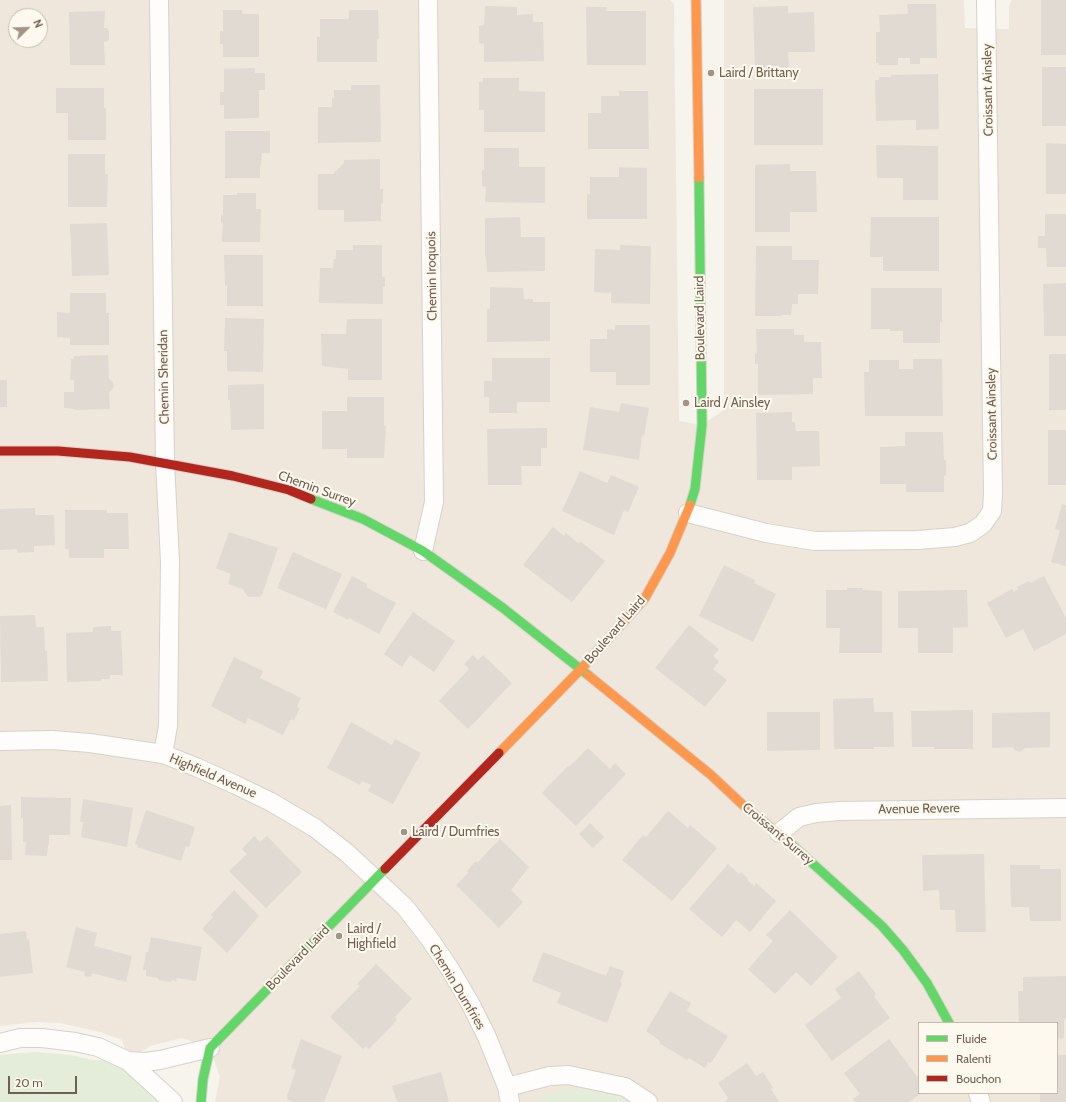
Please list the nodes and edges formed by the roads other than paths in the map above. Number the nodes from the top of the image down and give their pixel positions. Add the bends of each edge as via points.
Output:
1 (159, 0) edge
2 (428, 0) edge
3 (696, 0) edge
4 (986, 0) edge
5 (0, 451) edge
6 (165, 463) junction
7 (688, 514) junction
8 (423, 551) junction
9 (581, 669) junction
10 (0, 741) edge
11 (163, 754) junction
12 (1066, 808) edge
13 (779, 833) junction
14 (375, 880) junction
15 (948, 1022) edge
16 (0, 1043) edge
17 (210, 1048) junction
18 (128, 1061) junction
19 (509, 1094) edge
20 (173, 1102) edge
21 (200, 1102) edge
22 (648, 1102) edge

1 - 6 street, Chemin Sheridan
2 - 8 street, Chemin Iroquois via 434,502
3 - 7 street, Boulevard Laird via 702,425 695,490
4 - 7 street, Croissant Ainsley via 992,511 983,524 970,533 939,540 814,541 766,533
5 - 6 street, Chemin Surrey via 58,451 130,457
6 - 8 street, Chemin Surrey via 289,490 363,519
6 - 11 street, Chemin Sheridan via 170,561 168,726
7 - 9 street, Boulevard Laird via 645,598
8 - 9 street, Chemin Surrey
9 - 13 street, Croissant Surrey
9 - 14 street, Boulevard Laird
10 - 11 street, Highfield Avenue via 52,740 90,743
11 - 14 street, Highfield Avenue via 230,782 284,809 315,828 347,853
12 - 13 street, Avenue Revere via 816,813 799,817
13 - 15 street, Croissant Surrey via 882,926 927,983
14 - 17 street, Boulevard Laird
14 - 19 street, Chemin Dumfries via 405,907 450,969 487,1037
16 - 18 street via 20,1038 74,1042 98,1047
17 - 18 street via 160,1060
17 - 21 street
18 - 20 street
19 - 22 street, Chemin Dumfries via 550,1076 568,1075 624,1087

